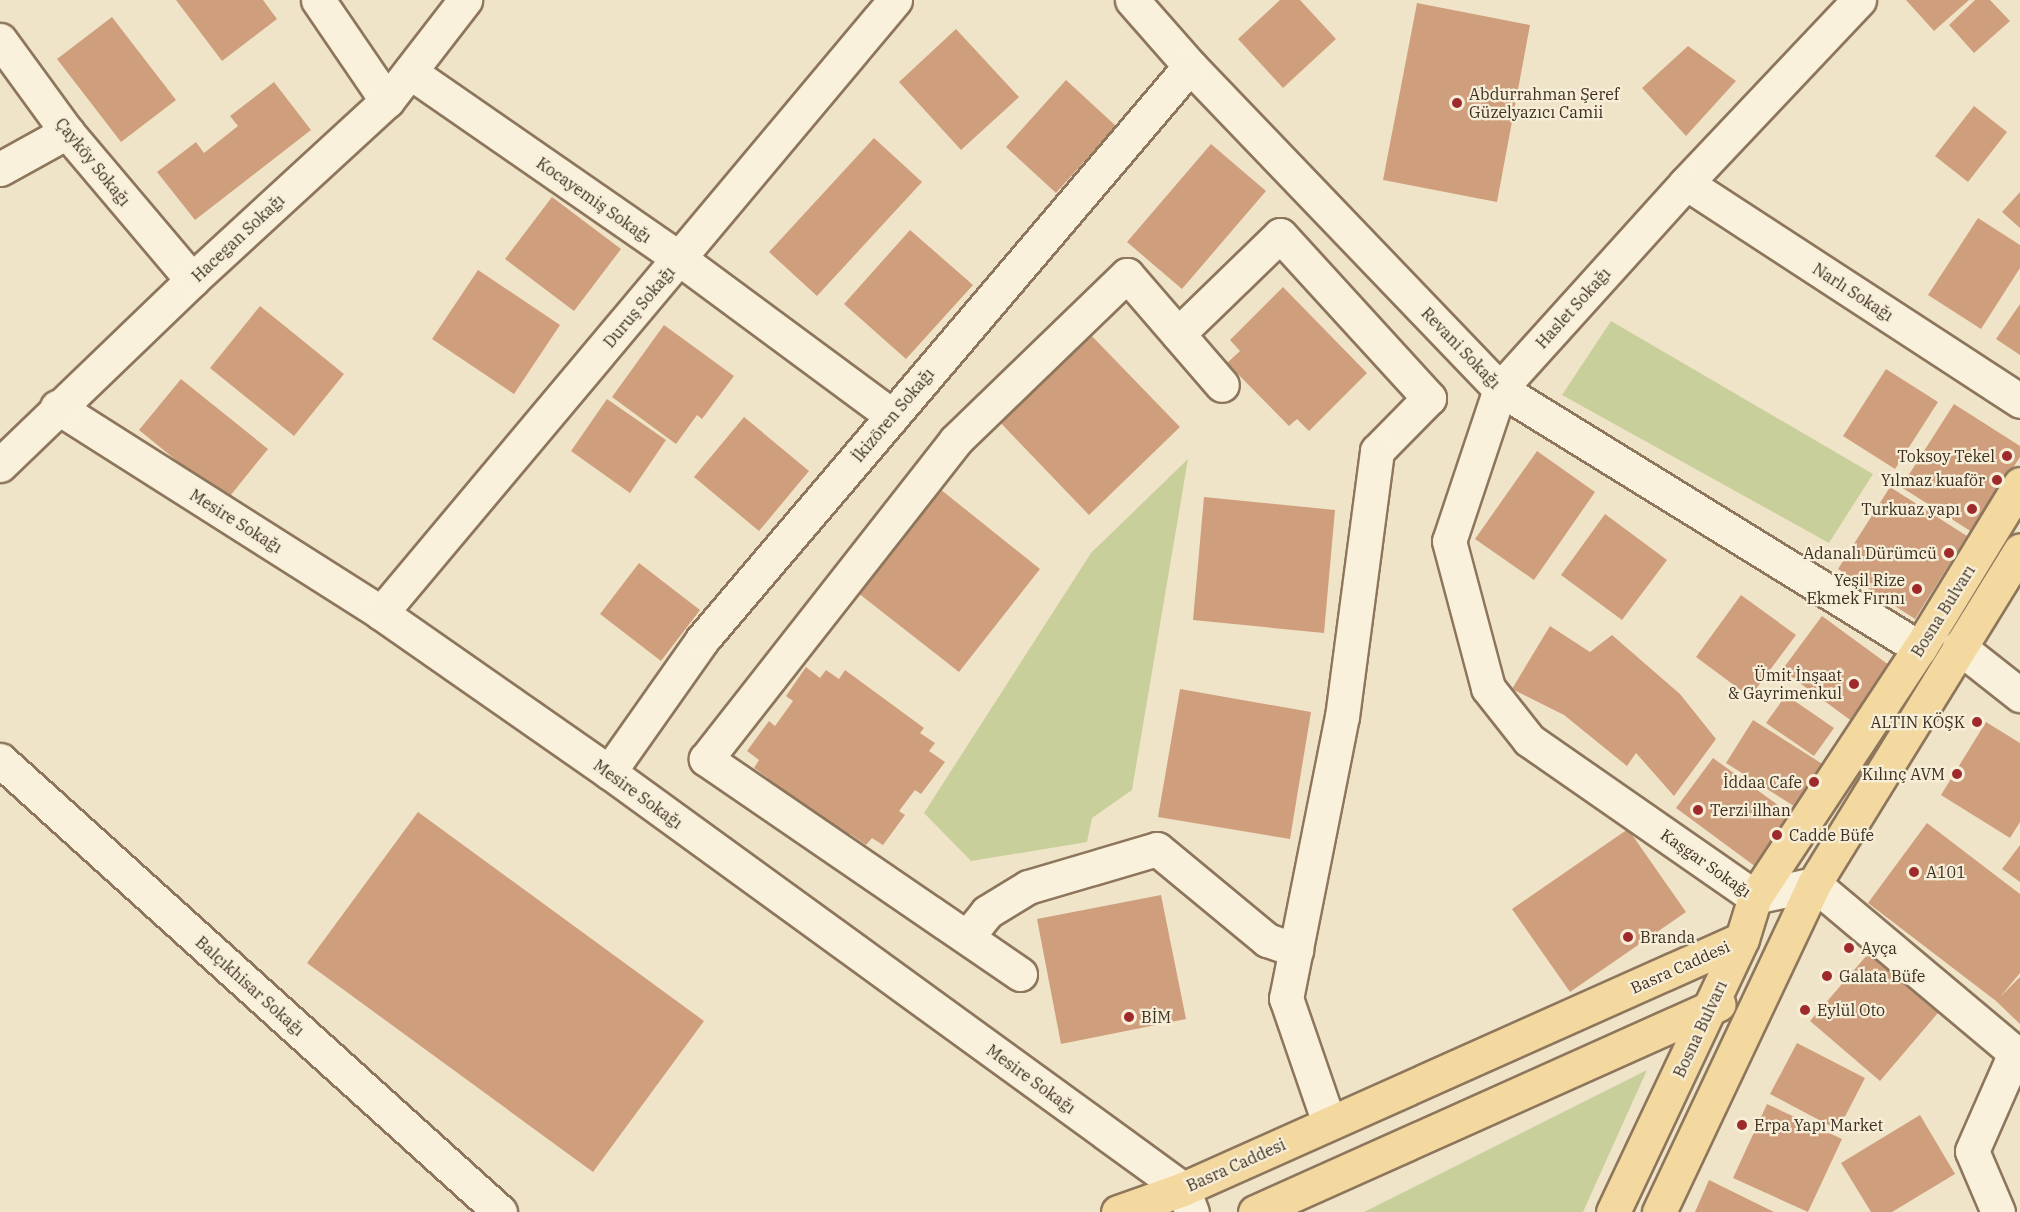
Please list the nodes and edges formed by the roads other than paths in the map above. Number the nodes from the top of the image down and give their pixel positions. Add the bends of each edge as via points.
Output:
1 (318, 0) edge
2 (465, 0) edge
3 (895, 0) edge
4 (1132, 0) edge
5 (1859, 0) edge
6 (0, 40) edge
7 (1190, 66) junction
8 (410, 72) junction
9 (387, 101) junction
10 (67, 132) junction
11 (0, 169) edge
12 (1686, 183) junction
13 (680, 259) junction
14 (192, 280) junction
15 (1178, 334) junction
16 (1222, 385) dead end
17 (1500, 389) junction
18 (2020, 401) edge
19 (57, 407) junction
20 (892, 416) junction
21 (0, 465) edge
22 (2020, 484) edge
23 (2020, 550) edge
24 (381, 613) junction
25 (1959, 647) junction
26 (1920, 648) junction
27 (1488, 688) joint
28 (2020, 695) edge
29 (0, 760) edge
30 (609, 772) junction
31 (1814, 885) junction
32 (1755, 897) junction
33 (967, 937) junction
34 (1742, 939) junction
35 (1296, 950) junction
36 (1020, 974) dead end
37 (1768, 984) junction
38 (1710, 1008) junction
39 (2018, 1055) edge
40 (1329, 1123) junction
41 (1187, 1200) edge
42 (500, 1212) edge
43 (1118, 1212) edge
44 (1255, 1212) edge
45 (1614, 1212) edge
46 (1659, 1212) edge
47 (1998, 1212) edge

1 - 9 street
2 - 8 street, Hacegan Sokağı
3 - 13 street, Duruş Sokağı
4 - 7 street, Revani Sokağı
5 - 12 street, Haslet Sokağı
6 - 10 street, Çayköy Sokağı
7 - 17 street, Revani Sokağı
7 - 20 street, İkizören Sokağı
8 - 9 street, Hacegan Sokağı
8 - 13 street, Kocayemiş Sokağı
9 - 14 street, Hacegan Sokağı
10 - 11 street
10 - 14 street, Çayköy Sokağı
12 - 17 street, Haslet Sokağı
12 - 18 street, Narlı Sokağı
13 - 20 street, Kocayemiş Sokağı
13 - 24 street, Duruş Sokağı
14 - 19 street, Hacegan Sokağı
15 - 16 street
15 - 33 street via 1126,275 955,441 706,759
15 - 35 street via 1280,235 1429,398 1377,451 1342,716
17 - 26 street, Revani Sokağı
17 - 27 street, Haslet Sokağı via 1449,541
19 - 21 street, Hacegan Sokağı via 24,445
19 - 24 street, Mesire Sokağı
20 - 30 street, İkizören Sokağı via 702,640
22 - 26 main road, Bosna Bulvarı
23 - 25 main road, Bosna Bulvarı
24 - 30 street, Mesire Sokağı
25 - 28 street
25 - 31 main road, Bosna Bulvarı
26 - 32 main road, Bosna Bulvarı
27 - 32 street, Kaşgar Sokağı via 1530,740
29 - 42 street, Balçıkhisar Sokağı
30 - 41 street, Mesire Sokağı
31 - 32 street, Kaşgar Sokağı
31 - 37 main road, Bosna Bulvarı
31 - 39 street
32 - 34 main road, Bosna Bulvarı
33 - 35 street via 987,912 1028,887 1157,849 1267,940
33 - 36 street
34 - 37 main road, Basra Caddesi via 1760,952
34 - 38 main road, Bosna Bulvarı
34 - 40 main road, Basra Caddesi
35 - 40 street via 1286,998
37 - 38 main road
37 - 46 main road, Bosna Bulvarı
38 - 44 main road
38 - 45 main road, Bosna Bulvarı
39 - 47 street via 1972,1151
40 - 41 main road, Basra Caddesi
41 - 43 main road, Basra Caddesi

